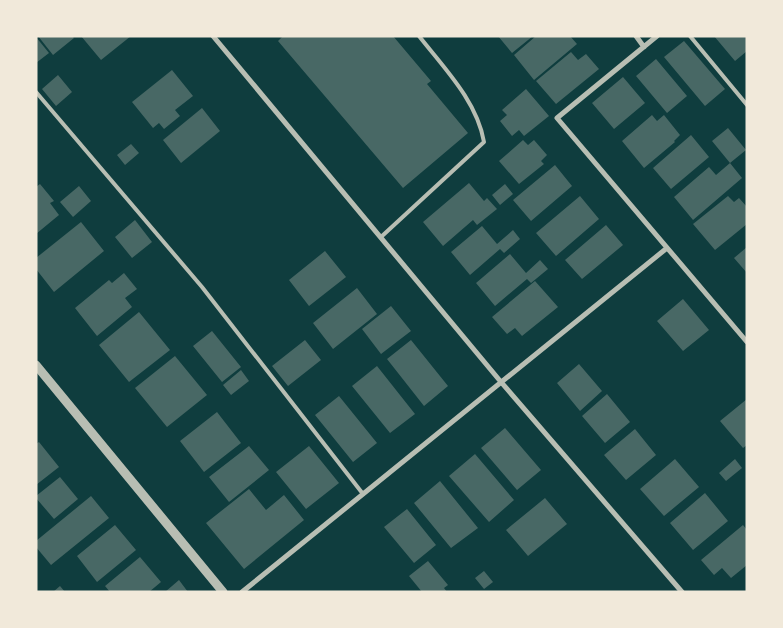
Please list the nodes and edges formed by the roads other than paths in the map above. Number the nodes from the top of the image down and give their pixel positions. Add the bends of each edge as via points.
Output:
1 (213, 36) edge
2 (419, 36) edge
3 (636, 36) edge
4 (657, 36) edge
5 (690, 36) edge
6 (644, 47) junction
7 (36, 92) edge
8 (747, 105) edge
9 (381, 237) junction
10 (667, 248) junction
11 (747, 342) edge
12 (36, 365) edge
13 (501, 382) junction
14 (363, 494) junction
15 (223, 592) edge
16 (242, 592) edge
17 (682, 592) edge

1 - 9 street
2 - 9 lane via 460,88 476,115 484,142
3 - 6 street
4 - 6 street
5 - 8 lane
6 - 10 street via 557,118
7 - 14 lane via 202,287
9 - 13 street
10 - 11 street
10 - 13 street
12 - 15 street
13 - 14 street
13 - 17 street
14 - 16 street

